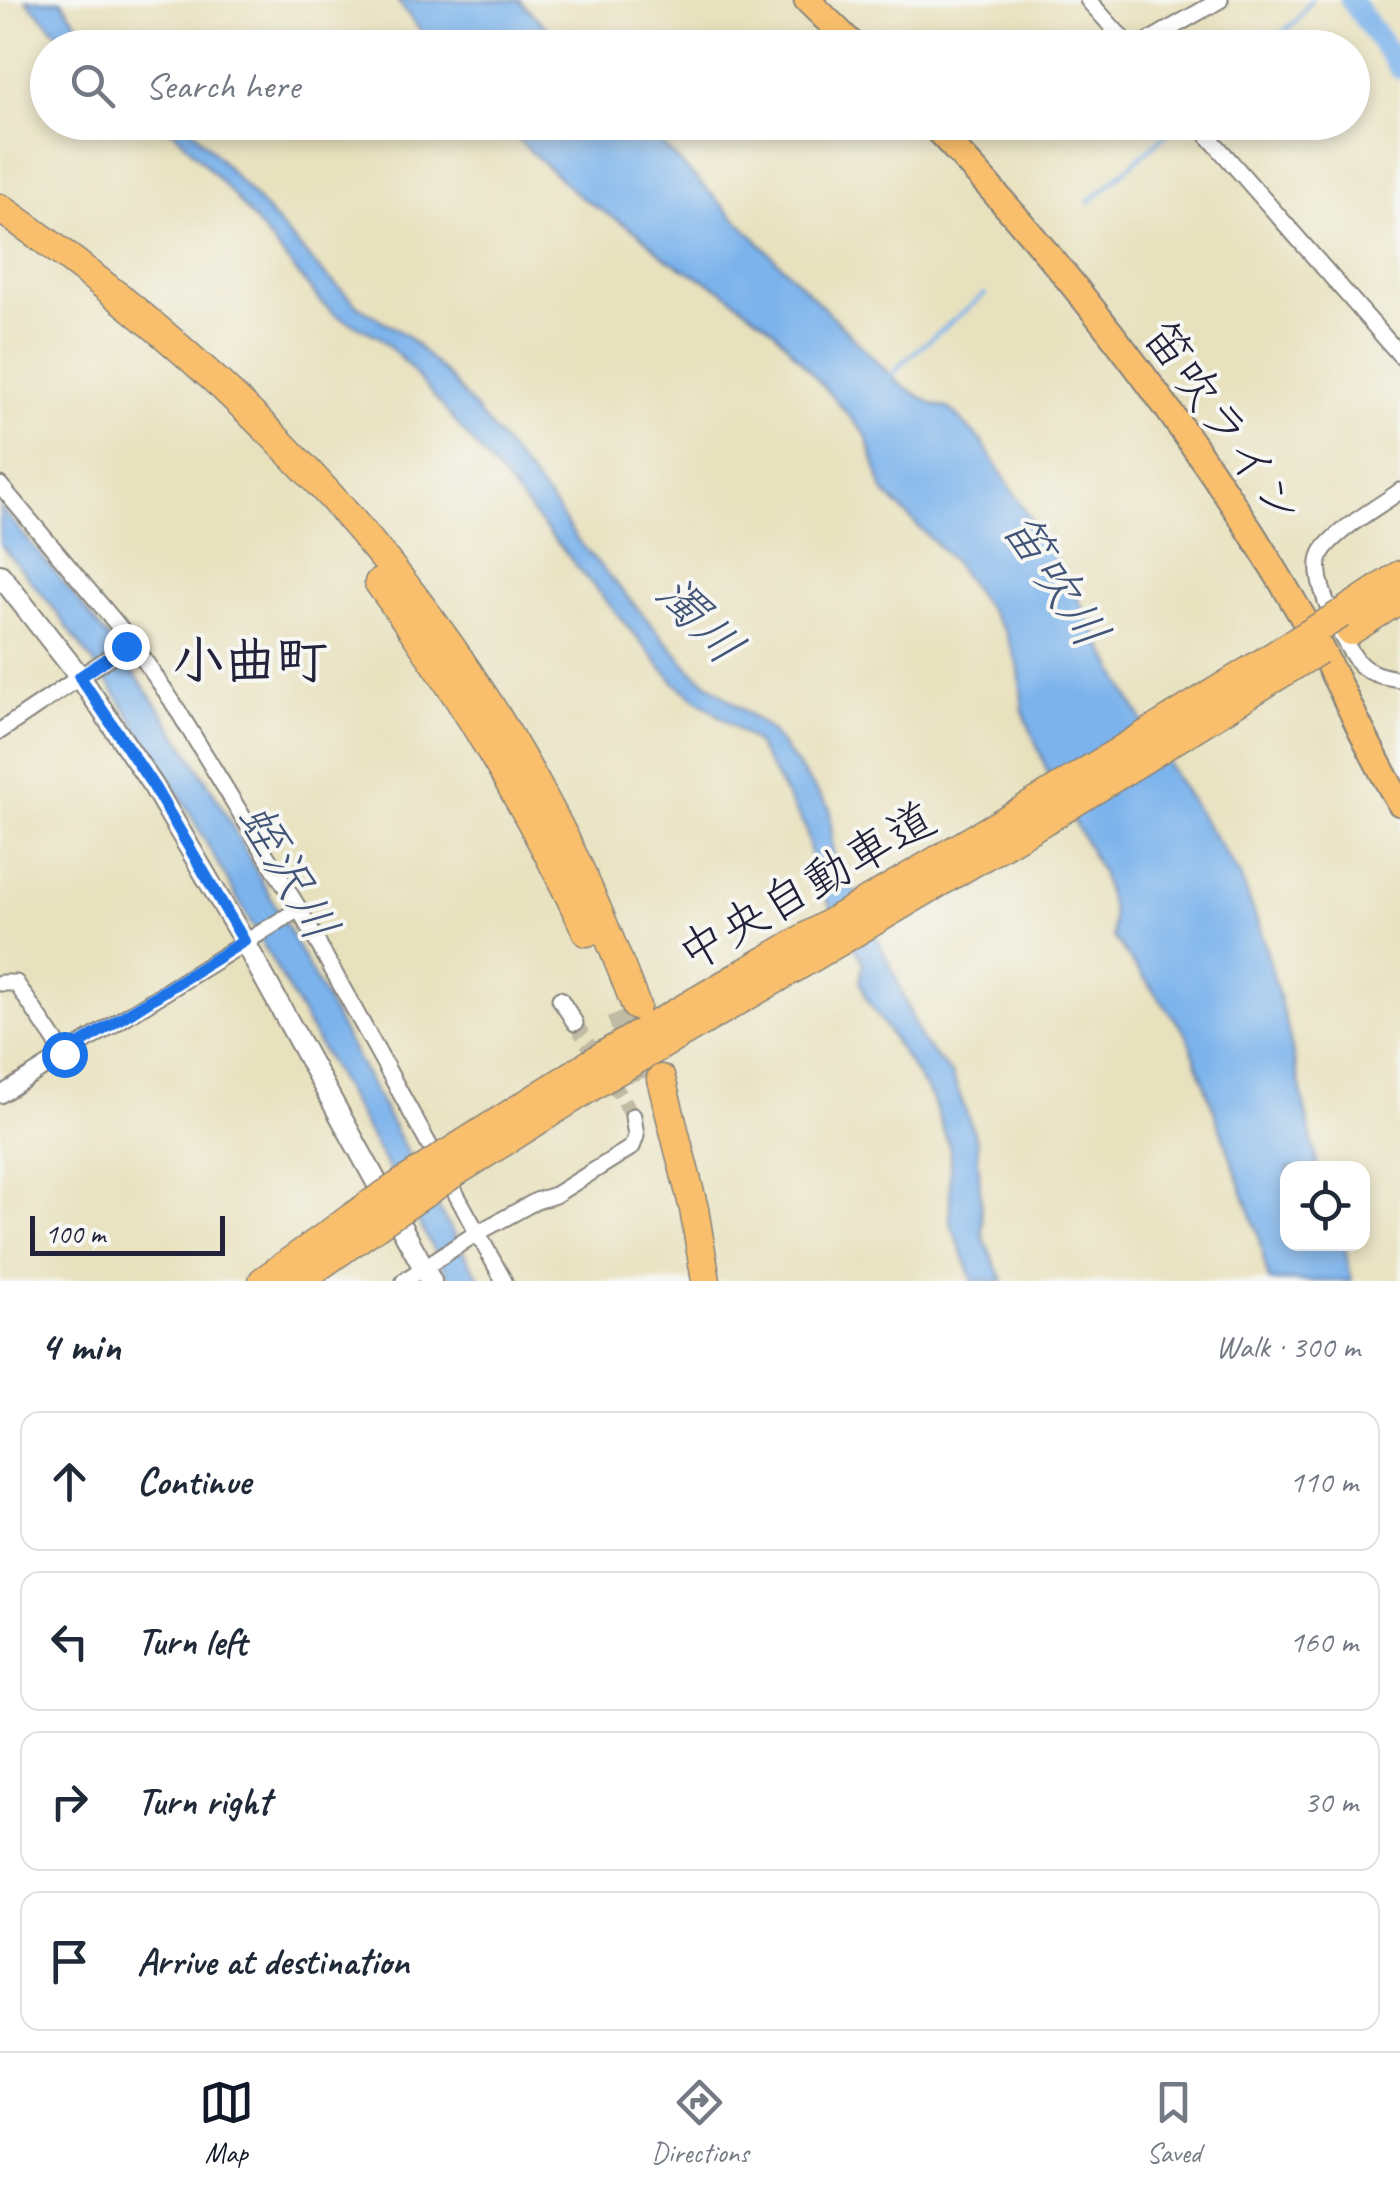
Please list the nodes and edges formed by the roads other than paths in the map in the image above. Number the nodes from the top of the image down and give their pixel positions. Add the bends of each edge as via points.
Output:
1 (807, 0) edge
2 (1088, 0) edge
3 (1220, 0) edge
4 (838, 30) edge
5 (1117, 30) edge
6 (1166, 30) edge
7 (946, 140) edge
8 (1210, 140) edge
9 (0, 208) edge
10 (0, 230) edge
11 (1400, 355) edge
12 (0, 485) edge
13 (1400, 492) edge
14 (0, 575) edge
15 (1400, 575) edge
16 (1400, 602) edge
17 (1346, 622) junction
18 (126, 646) dead end
19 (82, 676) junction
20 (1400, 679) edge
21 (0, 730) edge
22 (1400, 803) edge
23 (294, 912) dead end
24 (247, 939) junction
25 (0, 983) edge
26 (560, 999) dead end
27 (575, 1023) tunnel mouth
28 (64, 1054) junction
29 (0, 1095) edge
30 (632, 1116) dead end
31 (377, 1213) junction
32 (476, 1234) junction
33 (428, 1270) edge
34 (263, 1281) edge
35 (298, 1281) edge
36 (404, 1281) edge
37 (504, 1281) edge
38 (691, 1281) edge
39 (706, 1281) edge

1 - 4 highway
2 - 5 street
3 - 6 street
7 - 22 highway, 笛吹ライン via 1072,283 1195,447 1306,622
8 - 11 street
9 - 10 highway via 113,291 228,389 384,557 510,739 577,865 628,1009 491,745 370,570 213,400
12 - 32 street via 122,629 172,701 300,909
13 - 20 street via 1335,538 1318,564 1320,592 1359,664
14 - 19 street
15 - 17 highway, 中央自動車道
16 - 17 highway
17 - 31 highway, 中央自動車道, bridge via 1045,797 614,1073 451,1163
18 - 19 street
19 - 21 street
19 - 24 street
23 - 24 street
24 - 28 street
24 - 33 street
25 - 28 street via 16,983
26 - 27 street
28 - 29 street
30 - 32 street via 632,1146
31 - 34 highway, 中央自動車道
31 - 35 highway, 中央自動車道
32 - 33 street
32 - 37 street
33 - 36 street
38 - 39 highway via 653,1082 694,1209

